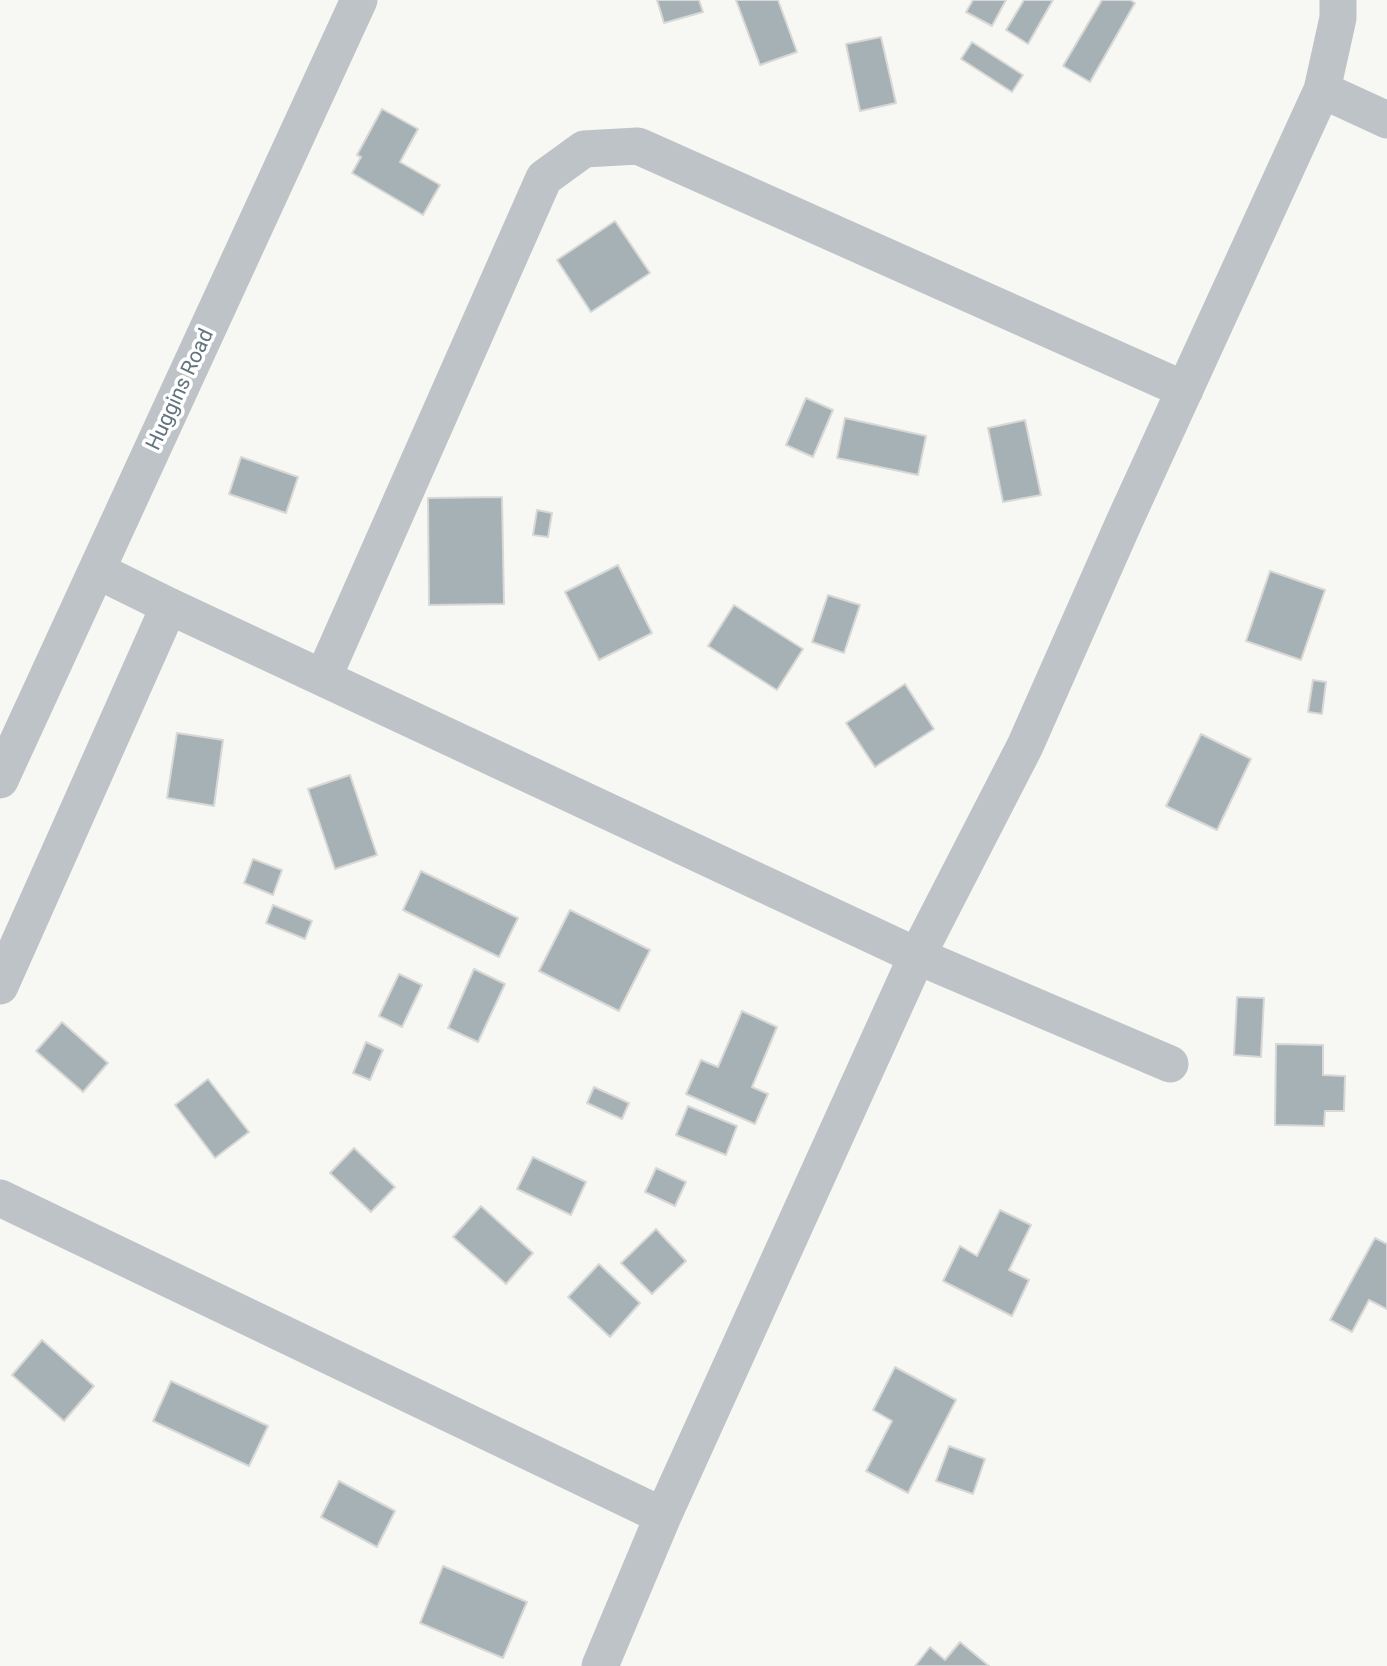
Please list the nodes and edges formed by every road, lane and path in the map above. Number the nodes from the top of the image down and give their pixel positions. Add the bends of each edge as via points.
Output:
1 (359, 0) edge
2 (1342, 6) edge
3 (1322, 90) junction
4 (1387, 120) edge
5 (1185, 390) junction
6 (98, 570) junction
7 (169, 606) junction
8 (323, 678) junction
9 (0, 780) edge
10 (917, 956) junction
11 (0, 986) edge
12 (1170, 1064) dead end
13 (0, 1198) edge
14 (663, 1516) junction
15 (600, 1666) edge

1 - 6 street, Huggins Road
2 - 3 street
3 - 4 street
3 - 5 street
5 - 8 street via 638,146 584,149 544,178
5 - 10 street via 1025,746
6 - 7 street
6 - 9 street, Huggins Road
7 - 8 street
7 - 11 street
8 - 10 street
10 - 12 street
10 - 14 street
13 - 14 street
14 - 15 street

